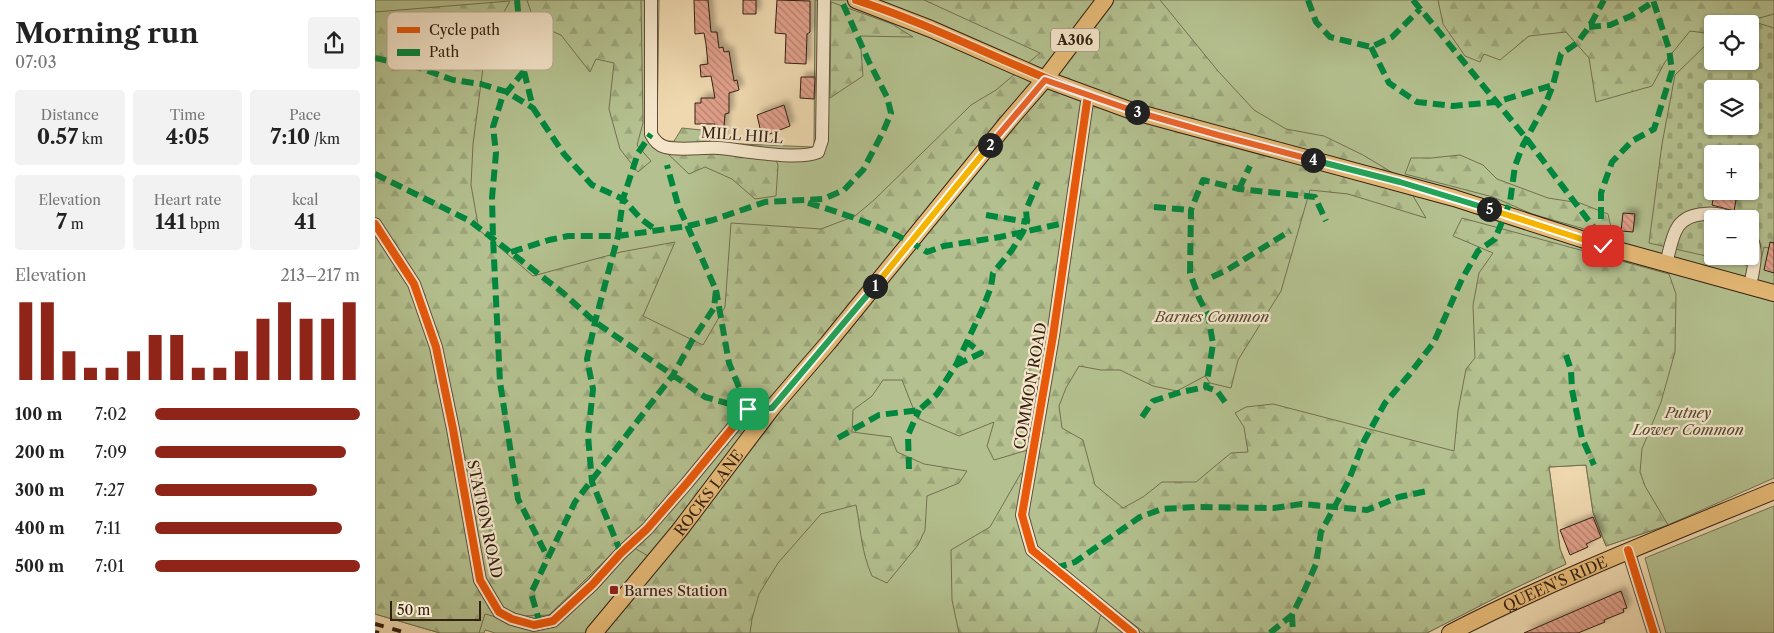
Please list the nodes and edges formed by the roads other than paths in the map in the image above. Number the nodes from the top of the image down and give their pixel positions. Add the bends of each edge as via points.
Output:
1 (651, 0) edge
2 (824, 0) edge
3 (856, 0) edge
4 (1105, 0) edge
5 (1045, 80) junction
6 (1088, 95) junction
7 (1704, 214) edge
8 (375, 224) edge
9 (1666, 264) junction
10 (1754, 265) edge
11 (1749, 286) junction
12 (1774, 293) edge
13 (772, 408) junction
14 (1774, 491) edge
15 (1628, 550) junction
16 (594, 633) edge
17 (1133, 633) edge
18 (1450, 633) edge
19 (1654, 633) edge

1 - 2 street, MILL HILL via 651,134 654,140 666,148 719,148 808,155 818,152 823,140
3 - 5 main road via 931,29
4 - 5 main road, ROCKS LANE / A306
5 - 6 main road
5 - 13 main road, ROCKS LANE / A306
6 - 9 main road via 1208,133 1454,198
6 - 17 street, COMMON ROAD via 1053,336 1022,515 1031,550
7 - 9 street via 1681,221
8 - 13 street, STATION ROAD via 414,284 436,348 480,580 499,612 512,619 534,625 553,621 647,529 748,409
9 - 11 main road
10 - 11 street
11 - 12 main road
13 - 16 main road, ROCKS LANE / A306 via 679,531
14 - 15 main road, QUEEN'S RIDE
15 - 18 main road, QUEEN'S RIDE via 1536,590
15 - 19 street

